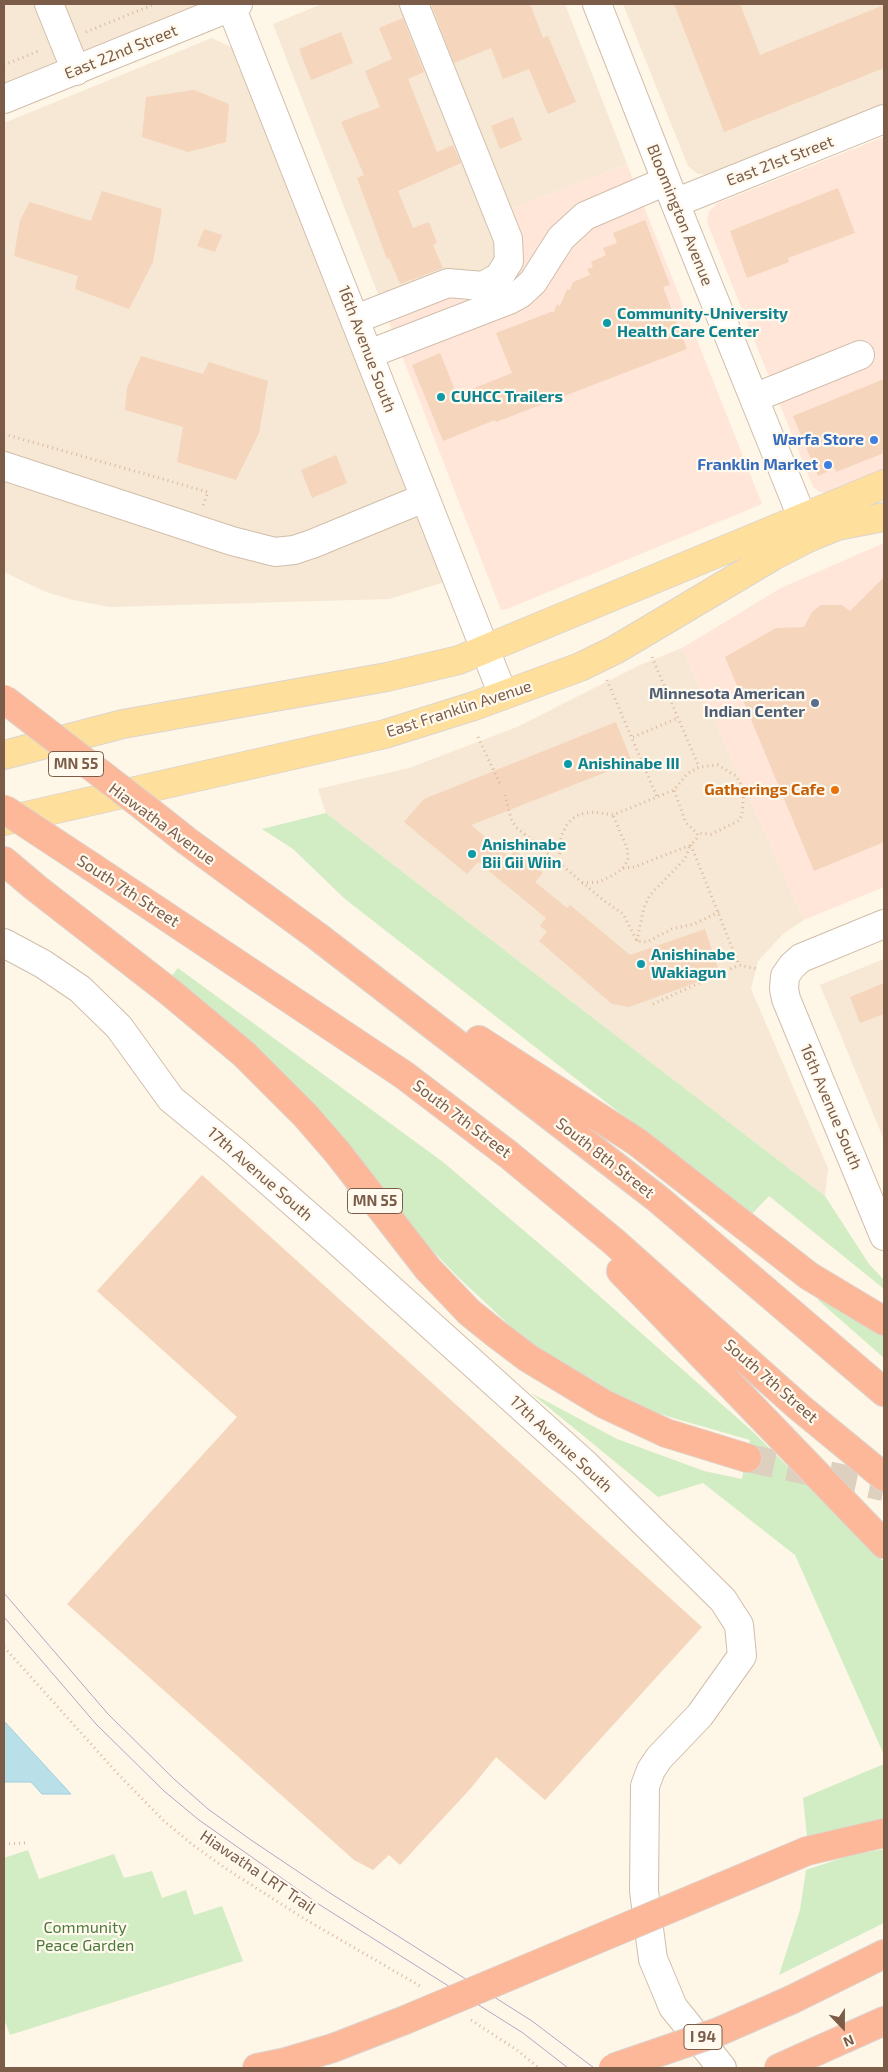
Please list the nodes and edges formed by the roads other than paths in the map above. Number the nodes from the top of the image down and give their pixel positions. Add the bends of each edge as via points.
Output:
1 (49, 4) edge
2 (414, 4) edge
3 (597, 4) edge
4 (233, 5) edge
5 (76, 71) junction
6 (4, 99) edge
7 (884, 119) edge
8 (671, 192) junction
9 (356, 320) junction
10 (369, 354) junction
11 (860, 355) dead end
12 (754, 398) junction
13 (4, 466) edge
14 (884, 484) edge
15 (424, 498) junction
16 (884, 517) edge
17 (806, 527) junction
18 (486, 648) junction
19 (503, 695) junction
20 (4, 700) edge
21 (4, 718) edge
22 (4, 755) edge
23 (4, 809) edge
24 (149, 811) junction
25 (4, 820) edge
26 (4, 861) edge
27 (884, 924) edge
28 (317, 936) junction
29 (4, 943) edge
30 (509, 1155) junction
31 (884, 1236) edge
32 (884, 1321) edge
33 (884, 1392) edge
34 (747, 1458) tunnel mouth
35 (884, 1477) edge
36 (884, 1544) edge
37 (884, 1833) edge
38 (884, 1954) edge
39 (884, 2021) edge
40 (257, 2068) edge
41 (613, 2068) edge
42 (722, 2068) edge
43 (779, 2068) edge

1 - 5 street
2 - 9 street via 508,239 509,261 499,277 483,286 448,283
3 - 8 street, Bloomington Avenue
4 - 5 street, East 22nd Street
4 - 9 street, 16th Avenue South
5 - 6 street, East 22nd Street
7 - 8 street, East 21st Street
8 - 10 street, East 21st Street via 585,216 561,238 533,282 520,294
8 - 12 street, Bloomington Avenue
9 - 10 street, 16th Avenue South
10 - 15 street, 16th Avenue South
11 - 12 street
12 - 17 street, Bloomington Avenue
13 - 15 street via 275,552 312,544
14 - 17 main road, East Franklin Avenue
15 - 18 street, 16th Avenue South
16 - 17 main road, East Franklin Avenue via 838,526
17 - 18 main road, East Franklin Avenue
17 - 19 main road, East Franklin Avenue via 773,556 615,650 580,667
18 - 19 street, 16th Avenue South
18 - 22 main road, East Franklin Avenue via 428,669 123,724
19 - 25 main road, East Franklin Avenue via 385,734
20 - 24 highway, bridge
21 - 24 highway, Hiawatha Avenue / MN 55, bridge
23 - 30 highway, South 7th Street, bridge via 404,1075
24 - 28 highway, Hiawatha Avenue / MN 55
26 - 34 highway, MN 55 via 171,993 269,1078 338,1153 428,1269 476,1317 528,1358 604,1404 666,1432
27 - 31 street, 16th Avenue South via 801,958 786,976 786,999
28 - 32 highway, MN 55 via 637,1142 809,1276
28 - 33 highway, South 8th Street via 658,1198
29 - 42 street, 17th Avenue South via 80,989 120,1028 172,1099 335,1239 586,1465 722,1600 739,1624 742,1656 700,1715 659,1758 645,1786 644,1891 653,1959 672,2006
30 - 35 highway, South 7th Street via 613,1241 799,1407
30 - 36 highway
37 - 40 highway, bridge via 807,1851 414,2017 333,2048
38 - 41 highway, I 94, bridge via 718,2032
39 - 43 highway

